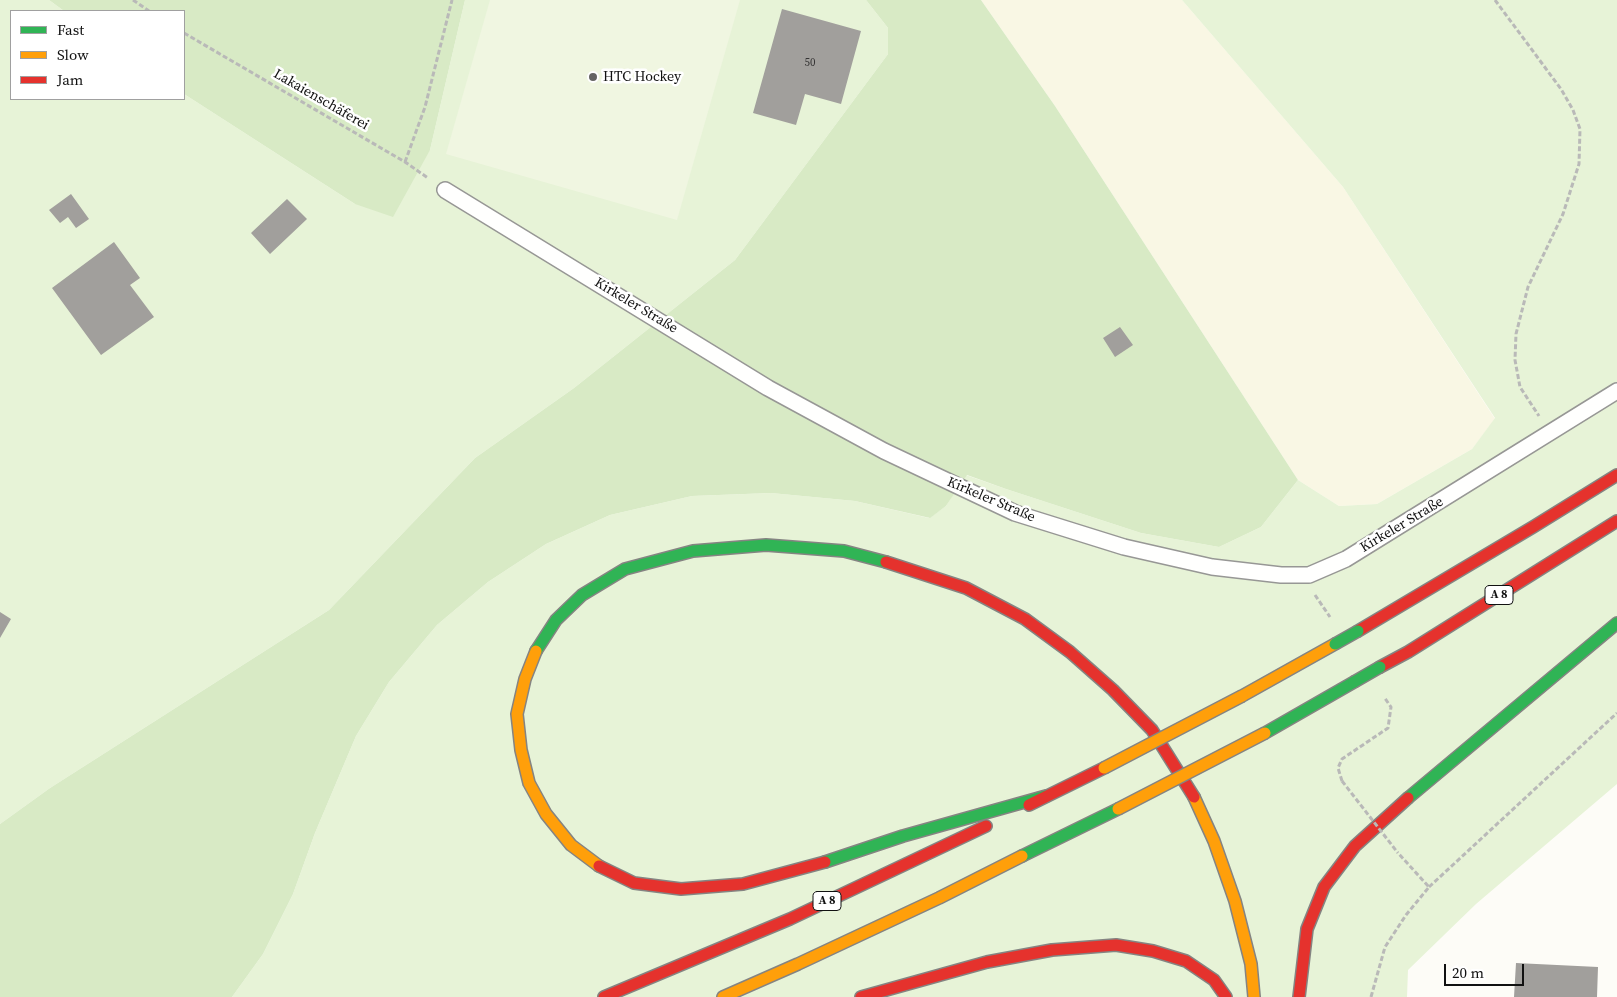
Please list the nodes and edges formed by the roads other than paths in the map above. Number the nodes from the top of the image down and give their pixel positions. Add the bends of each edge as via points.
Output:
1 (445, 190) road end
2 (1617, 391) edge
3 (1617, 475) edge
4 (1617, 521) edge
5 (1617, 622) edge
6 (1046, 796) junction
7 (604, 997) edge
8 (723, 997) edge
9 (861, 997) edge
10 (1226, 997) edge
11 (1254, 997) edge
12 (1299, 997) edge

1 - 2 lane, Kirkeler Straße via 768,388 884,451 1015,513 1124,547 1212,567 1309,575 1346,559
3 - 6 highway, A 8, bridge via 1335,644 1242,696
4 - 8 highway, A 8, bridge via 1408,652 1265,733 939,898
5 - 12 highway via 1355,846 1324,887 1307,929
6 - 7 highway, A 8 via 790,918
6 - 11 highway via 743,884 681,889 634,883 599,866 571,845 546,814 529,784 520,750 517,714 537,648 556,620 582,595 625,569 693,551 766,545 844,551 899,564 966,588 1025,619 1070,652 1152,730 1193,795 1214,841 1236,900 1251,964
9 - 10 highway via 987,962 1052,950 1116,945 1186,961 1214,980

